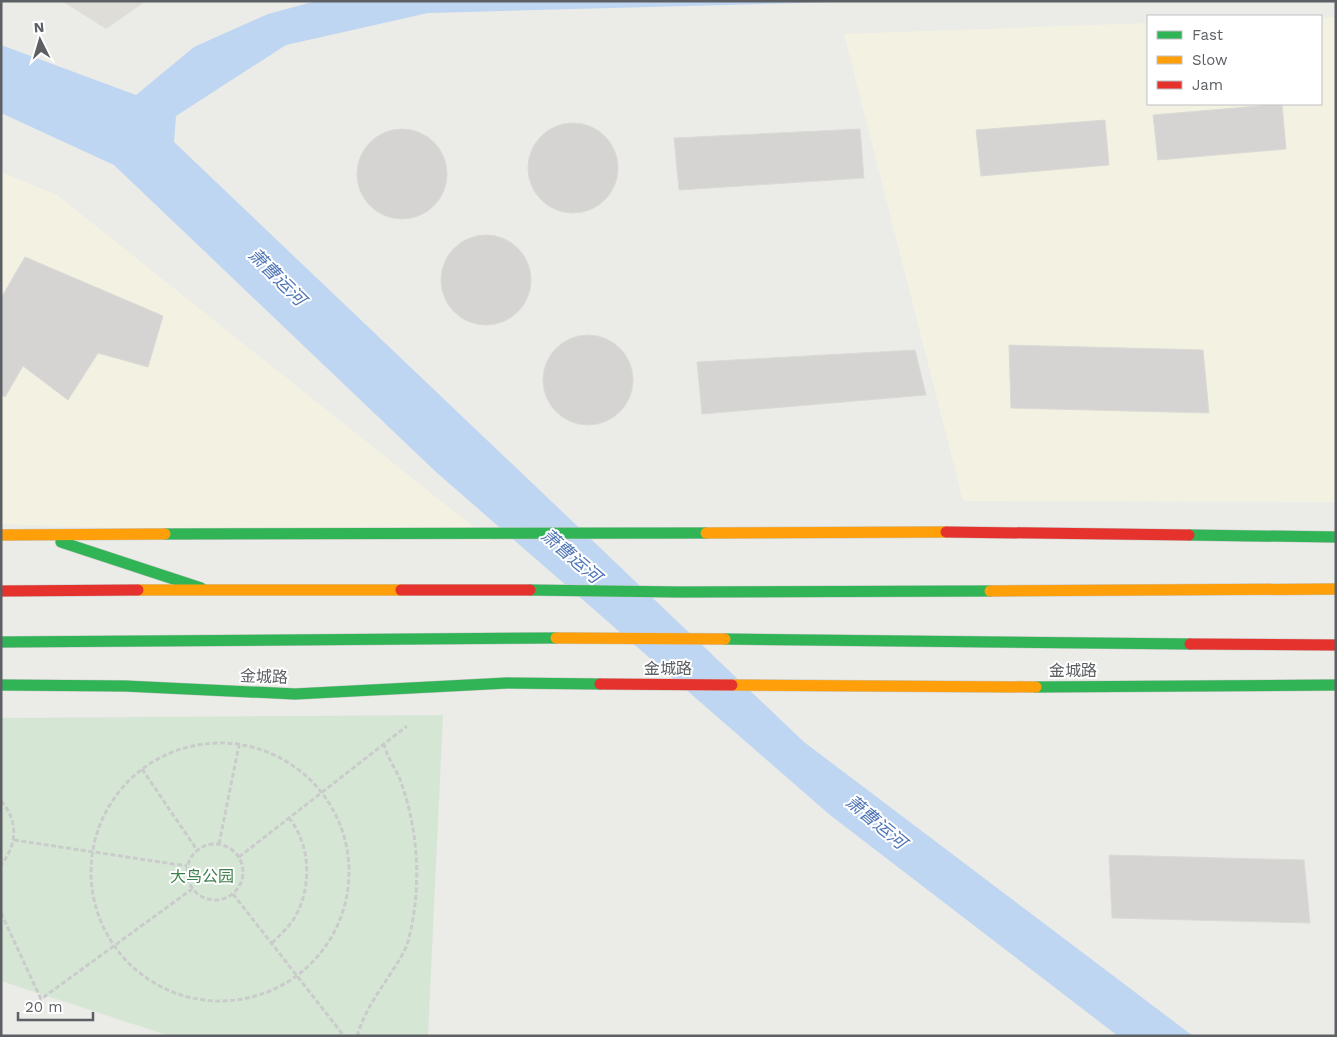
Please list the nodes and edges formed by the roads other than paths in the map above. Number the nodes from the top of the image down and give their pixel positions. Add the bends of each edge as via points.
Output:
1 (1, 535) edge
2 (37, 535) junction
3 (1336, 537) edge
4 (1336, 588) edge
5 (207, 590) junction
6 (1, 591) edge
7 (1, 642) edge
8 (1336, 645) edge
9 (1, 685) edge
10 (1336, 685) edge

1 - 2 main road
2 - 3 main road via 914,532
2 - 5 main road
4 - 5 main road via 678,592
5 - 6 main road
7 - 8 main road, 金城路 via 617,638
9 - 10 main road, 金城路 via 125,686 295,694 507,683 981,687

